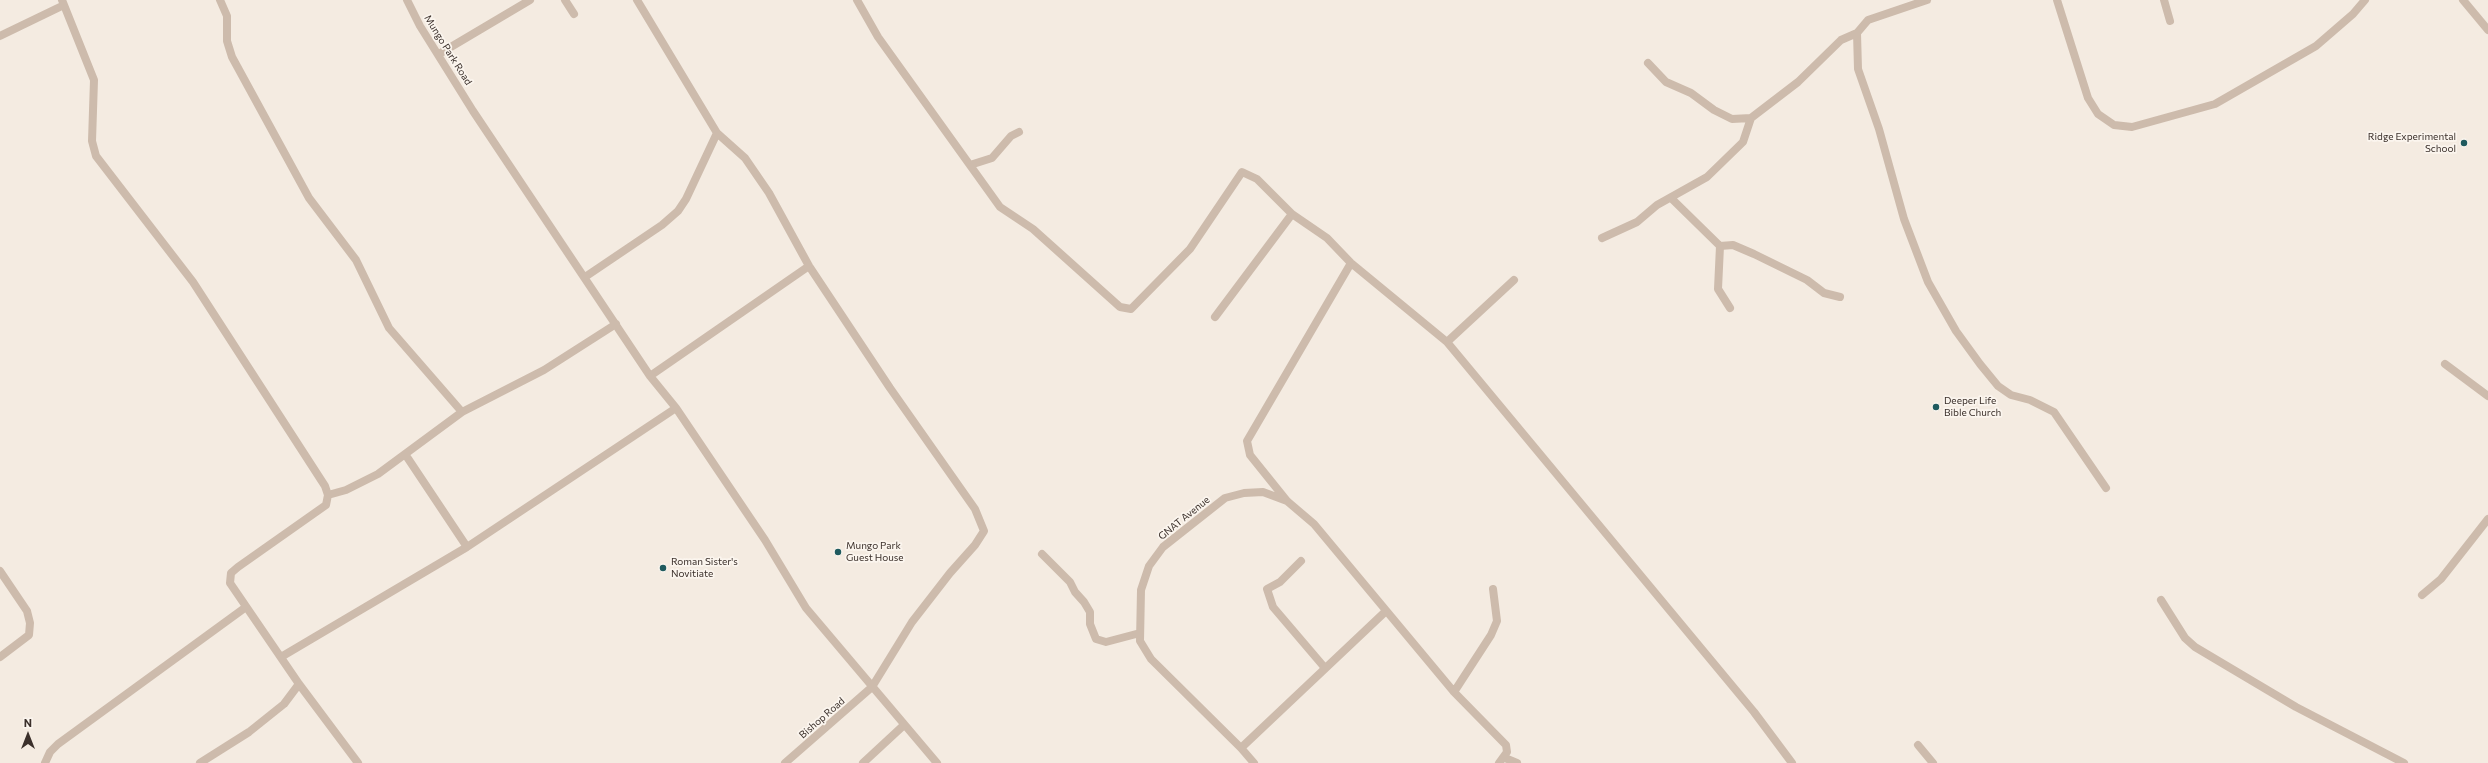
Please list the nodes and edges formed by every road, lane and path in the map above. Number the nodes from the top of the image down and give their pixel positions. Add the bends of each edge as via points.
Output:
1 (220, 0) edge
2 (407, 0) edge
3 (530, 0) edge
4 (565, 0) edge
5 (637, 0) edge
6 (857, 0) edge
7 (1927, 0) edge
8 (2057, 0) edge
9 (2164, 0) edge
10 (2365, 0) edge
11 (2463, 0) edge
12 (63, 2) edge
13 (574, 14) dead end
14 (2170, 21) dead end
15 (2488, 30) edge
16 (1858, 33) junction
17 (0, 36) edge
18 (439, 54) junction
19 (1648, 63) dead end
20 (1751, 118) junction
21 (1018, 132) dead end
22 (717, 133) junction
23 (970, 165) junction
24 (1671, 198) junction
25 (1292, 214) junction
26 (1602, 238) dead end
27 (1720, 246) junction
28 (1351, 263) junction
29 (809, 266) junction
30 (585, 277) junction
31 (1514, 280) dead end
32 (1840, 298) dead end
33 (1730, 308) dead end
34 (1215, 317) dead end
35 (616, 324) junction
36 (1447, 342) junction
37 (2445, 364) dead end
38 (650, 376) junction
39 (2488, 396) edge
40 (676, 408) junction
41 (462, 412) junction
42 (405, 454) junction
43 (2106, 488) dead end
44 (328, 495) junction
45 (1287, 501) junction
46 (2488, 519) edge
47 (467, 548) junction
48 (1042, 554) dead end
49 (1301, 561) dead end
50 (0, 571) edge
51 (1493, 589) dead end
52 (2422, 595) dead end
53 (2161, 600) dead end
54 (246, 607) junction
55 (1386, 611) junction
56 (1140, 633) junction
57 (281, 656) junction
58 (0, 657) edge
59 (1325, 668) junction
60 (299, 684) junction
61 (872, 687) junction
62 (1454, 692) junction
63 (904, 725) junction
64 (1918, 745) dead end
65 (1241, 748) junction
66 (1502, 761) edge
67 (45, 763) edge
68 (200, 763) edge
69 (358, 763) edge
70 (785, 763) edge
71 (863, 763) edge
72 (937, 763) edge
73 (1254, 763) edge
74 (1517, 763) edge
75 (1792, 763) edge
76 (1933, 763) edge
77 (2404, 763) edge

1 - 41 street via 227,16 227,42 232,57 309,198 356,260 389,328
2 - 18 street, Mungo Park Road via 420,26
3 - 18 street
4 - 13 street
5 - 22 street, Bishop Road
6 - 23 street via 878,37
7 - 16 street via 1868,20
8 - 10 street via 2088,98 2098,114 2114,125 2132,127 2215,104 2316,46
9 - 14 street
11 - 15 street
12 - 17 street
12 - 44 street via 94,80 96,99 92,141 96,156 193,282 325,486
16 - 20 street via 1842,40 1798,82
16 - 43 street via 1858,68 1879,129 1904,219 1928,282 1956,331 1998,386 2011,395 2030,400 2054,412
18 - 30 street, Mungo Park Road via 473,111
19 - 20 street via 1666,82 1691,93 1714,110 1732,119
20 - 24 street via 1743,142 1733,154 1707,177
21 - 23 street via 1010,136 992,158
22 - 29 street, Bishop Road via 745,158 765,187
22 - 30 street via 678,211 662,225
23 - 25 street via 1000,207 1032,229 1125,309 1131,309 1190,248 1242,172 1257,179
24 - 26 street via 1657,205 1637,222
24 - 27 street
25 - 28 street via 1327,238
25 - 34 street
27 - 32 street via 1734,245 1807,280 1824,293
27 - 33 street via 1718,289
28 - 36 street
28 - 45 street via 1247,441 1250,455
29 - 38 street
29 - 61 street, Bishop Road via 890,388 976,509 984,531 976,546 950,572 912,622
30 - 35 street, Mungo Park Road
31 - 36 street
35 - 38 street, Mungo Park Road
35 - 41 street via 544,370
36 - 75 street via 1744,700
37 - 39 street
38 - 40 street, Mungo Park Road
40 - 47 street
40 - 61 street, Mungo Park Road via 765,540 806,608
41 - 42 street
42 - 44 street via 378,474 346,490
42 - 47 street
44 - 54 street via 326,504 231,573 230,583
45 - 55 street via 1314,524
45 - 56 street, GNAT Avenue via 1263,492 1225,498 1163,548 1149,566 1141,590
46 - 52 street via 2441,578
47 - 57 street
48 - 56 street via 1070,582 1084,602 1090,612 1090,624 1096,639 1106,642
49 - 59 street via 1280,582 1267,589 1273,607
50 - 58 street via 27,611 30,623 29,635
51 - 62 street via 1497,621 1491,635
53 - 77 street via 2185,638 2195,647 2296,708
54 - 57 street
54 - 67 street via 58,744 50,752
55 - 59 street
55 - 62 street
56 - 65 street, GNAT Avenue via 1140,641 1151,659
57 - 60 street
59 - 65 street
60 - 68 street via 284,704 267,718
60 - 69 street
61 - 63 street, Mungo Park Road
61 - 70 street, Bishop Road
62 - 66 street via 1506,745 1507,752
63 - 71 street
63 - 72 street, Mungo Park Road
64 - 76 street
65 - 73 street, GNAT Avenue
66 - 74 street

